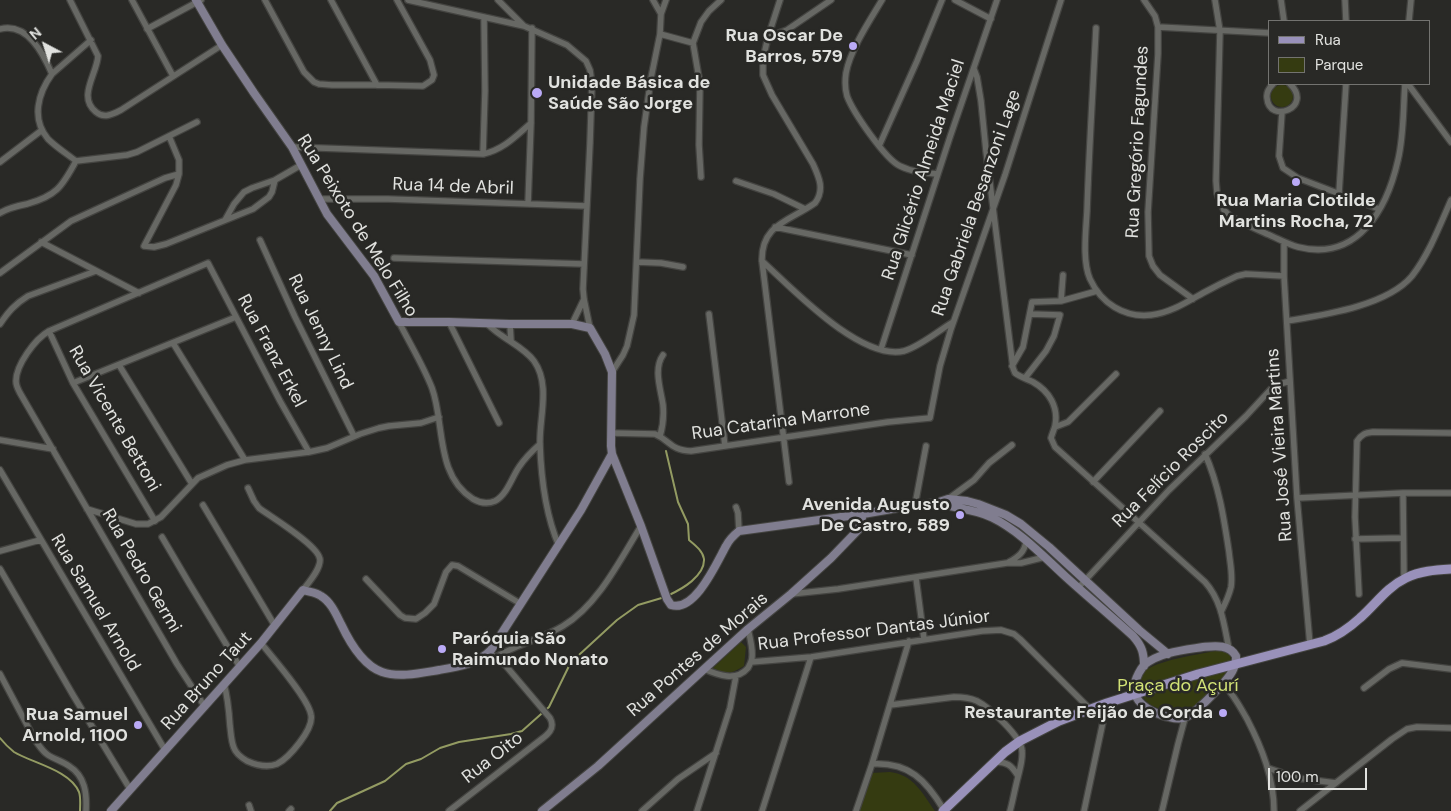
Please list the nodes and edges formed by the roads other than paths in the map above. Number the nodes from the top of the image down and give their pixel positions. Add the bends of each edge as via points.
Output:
1 (70, 0) edge
2 (132, 0) edge
3 (266, 0) edge
4 (331, 0) edge
5 (397, 0) edge
6 (408, 0) edge
7 (498, 0) edge
8 (653, 0) edge
9 (666, 0) edge
10 (721, 0) edge
11 (780, 0) edge
12 (831, 0) edge
13 (882, 0) edge
14 (942, 0) edge
15 (954, 0) edge
16 (997, 0) edge
17 (1061, 0) edge
18 (1144, 0) edge
19 (1215, 0) edge
20 (1281, 0) edge
21 (1345, 0) edge
22 (1411, 0) edge
23 (198, 1) edge
24 (661, 14) junction
25 (484, 17) junction
26 (991, 19) junction
27 (1284, 20) edge
28 (1346, 20) edge
29 (1409, 20) edge
30 (524, 26) junction
31 (1158, 27) junction
32 (532, 28) junction
33 (1096, 28) dead end
34 (0, 29) edge
35 (147, 29) junction
36 (1220, 31) junction
37 (1268, 33) edge
38 (660, 34) junction
39 (768, 37) junction
40 (91, 40) junction
41 (693, 43) junction
42 (222, 45) junction
43 (974, 69) junction
44 (52, 74) junction
45 (173, 76) junction
46 (377, 85) junction
47 (1272, 85) edge
48 (1291, 85) edge
49 (1346, 85) edge
50 (1407, 85) edge
51 (1408, 85) edge
52 (1282, 112) junction
53 (197, 122) dead end
54 (531, 123) junction
55 (42, 130) junction
56 (169, 136) junction
57 (1451, 142) edge
58 (879, 146) junction
59 (292, 147) junction
60 (483, 154) junction
61 (76, 161) junction
62 (0, 162) edge
63 (301, 165) junction
64 (179, 174) junction
65 (938, 174) junction
66 (701, 177) dead end
67 (275, 180) junction
68 (736, 180) dead end
69 (1339, 193) junction
70 (319, 199) junction
71 (1451, 200) edge
72 (528, 204) junction
73 (587, 206) junction
74 (994, 207) junction
75 (805, 209) junction
76 (1380, 210) junction
77 (0, 213) edge
78 (225, 221) junction
79 (775, 227) junction
80 (260, 240) dead end
81 (42, 242) junction
82 (1284, 242) junction
83 (912, 255) junction
84 (394, 258) dead end
85 (762, 261) junction
86 (637, 262) junction
87 (584, 264) junction
88 (683, 266) dead end
89 (96, 271) junction
90 (0, 273) edge
91 (1063, 275) dead end
92 (1284, 276) junction
93 (1097, 291) junction
94 (139, 293) junction
95 (584, 299) junction
96 (1193, 299) junction
97 (1061, 301) junction
98 (709, 314) dead end
99 (1030, 314) junction
100 (236, 317) junction
101 (954, 321) junction
102 (1287, 321) junction
103 (399, 322) junction
104 (449, 322) junction
105 (486, 323) junction
106 (0, 324) edge
107 (510, 324) junction
108 (572, 324) junction
109 (590, 328) junction
110 (49, 330) junction
111 (511, 341) junction
112 (173, 343) junction
113 (881, 349) junction
114 (664, 355) dead end
115 (119, 365) junction
116 (1012, 366) junction
117 (612, 372) junction
118 (1116, 374) dead end
119 (1025, 378) junction
120 (1290, 382) junction
121 (73, 383) junction
122 (1160, 412) dead end
123 (439, 417) junction
124 (930, 418) joint
125 (499, 423) dead end
126 (1055, 427) junction
127 (611, 433) junction
128 (1451, 433) edge
129 (354, 436) junction
130 (660, 436) junction
131 (784, 438) junction
132 (0, 440) edge
133 (540, 444) junction
134 (1012, 445) dead end
135 (726, 446) junction
136 (926, 446) dead end
137 (53, 450) junction
138 (309, 452) junction
139 (612, 454) junction
140 (1205, 454) junction
141 (245, 460) junction
142 (0, 470) edge
143 (789, 482) dead end
144 (1094, 482) junction
145 (192, 484) junction
146 (248, 488) dead end
147 (1402, 493) junction
148 (1451, 493) edge
149 (1356, 495) junction
150 (1298, 498) junction
151 (948, 499) junction
152 (936, 503) junction
153 (203, 505) dead end
154 (915, 505) junction
155 (736, 507) dead end
156 (87, 508) junction
157 (863, 514) junction
158 (155, 520) junction
159 (1138, 522) junction
160 (641, 526) junction
161 (739, 531) junction
162 (162, 537) dead end
163 (1403, 538) junction
164 (1355, 539) junction
165 (40, 540) junction
166 (1026, 541) junction
167 (559, 546) junction
168 (0, 551) edge
169 (1045, 557) junction
170 (1007, 563) junction
171 (1451, 569) edge
172 (0, 570) edge
173 (916, 578) junction
174 (366, 579) dead end
175 (1404, 579) junction
176 (1085, 580) junction
177 (1078, 588) junction
178 (303, 590) junction
179 (791, 594) junction
180 (1359, 594) dead end
181 (520, 604) junction
182 (1221, 612) junction
183 (275, 626) junction
184 (748, 629) junction
185 (1139, 630) junction
186 (1133, 636) junction
187 (924, 639) junction
188 (909, 641) junction
189 (261, 643) junction
190 (1310, 646) junction
191 (1230, 649) junction
192 (1168, 654) junction
193 (492, 655) junction
194 (811, 657) junction
195 (751, 662) junction
196 (1236, 664) junction
197 (1144, 666) junction
198 (240, 667) junction
199 (704, 669) junction
200 (1451, 669) edge
201 (0, 674) edge
202 (736, 676) junction
203 (224, 684) junction
204 (1223, 684) junction
205 (1364, 688) dead end
206 (1134, 694) junction
207 (1107, 703) junction
208 (890, 705) junction
209 (205, 707) junction
210 (1090, 709) junction
211 (1185, 718) junction
212 (1451, 728) edge
213 (1020, 741) junction
214 (165, 750) junction
215 (716, 754) junction
216 (993, 763) junction
217 (872, 764) junction
218 (1268, 768) junction
219 (1018, 776) junction
220 (1336, 783) junction
221 (130, 789) junction
222 (943, 810) edge
223 (86, 811) edge
224 (112, 811) edge
225 (449, 811) edge
226 (542, 811) edge
227 (642, 811) edge
228 (697, 811) edge
229 (762, 811) edge
230 (856, 811) edge
231 (1010, 811) edge
232 (1084, 811) edge
233 (1162, 811) edge
234 (1274, 811) edge
235 (1300, 811) edge

1 - 40 street
2 - 35 street
3 - 46 street via 304,72 314,82
4 - 46 street
5 - 46 street via 430,60 434,75 423,86
6 - 25 street
7 - 30 street
8 - 24 street
9 - 24 street
10 - 41 street via 701,22
11 - 39 street
12 - 39 street via 792,28
13 - 58 street via 850,60 845,84 850,102
14 - 58 street
15 - 26 street
16 - 26 street, Rua Glicério Almeida Maciel
17 - 74 street, Rua Gabriela Besanzoni Lage
18 - 31 street, Rua Gregório Fagundes
19 - 36 street
20 - 27 street
21 - 28 street
22 - 29 street
23 - 35 street
23 - 42 street, Rua Peixoto de Melo Filho
24 - 38 street
25 - 30 street
25 - 60 street
26 - 43 street, Rua Glicério Almeida Maciel
30 - 32 street
31 - 36 street
31 - 96 street, Rua Gregório Fagundes via 1148,212 1149,256 1160,275
32 - 54 street
32 - 73 street via 567,45 586,61 590,70
33 - 93 street via 1086,256 1089,278
34 - 44 street via 11,27 24,32 39,49
35 - 45 street
36 - 37 street
36 - 82 street via 1216,154 1220,202 1229,215
38 - 41 street
38 - 86 street via 643,134
39 - 75 street via 762,68 766,85 819,176 818,199
40 - 44 street
40 - 45 street via 98,65 90,82 88,97 96,113 111,115
41 - 66 street via 700,84
42 - 45 street
42 - 59 street, Rua Peixoto de Melo Filho
43 - 65 street, Rua Glicério Almeida Maciel
43 - 74 street via 980,90
44 - 55 street via 41,92 38,109
47 - 52 street via 1266,95 1267,102
48 - 52 street via 1297,94 1296,100 1293,106
49 - 69 street
50 - 76 street via 1402,144
51 - 57 street
52 - 69 street via 1278,156 1283,168 1298,178
53 - 56 street
54 - 60 street via 500,148
54 - 72 street
55 - 61 street via 49,140
55 - 62 street
56 - 61 street via 128,155
56 - 64 street via 179,160
58 - 65 street via 900,166
59 - 60 street
59 - 63 street, Rua Peixoto de Melo Filho
61 - 77 street via 64,182 49,196
63 - 67 street
63 - 70 street, Rua Peixoto de Melo Filho
64 - 78 street via 144,246 159,246
64 - 81 street via 82,215
65 - 83 street, Rua Glicério Almeida Maciel
67 - 78 street via 244,192
67 - 78 street via 272,192 265,200
68 - 75 street
69 - 76 street
70 - 72 street, Rua 14 de Abril
70 - 103 street, Rua Peixoto de Melo Filho via 374,276
71 - 102 street via 1420,263 1400,287 1359,305
72 - 73 street, Rua 14 de Abril
73 - 87 street
74 - 101 street, Rua Gabriela Besanzoni Lage
74 - 116 street
75 - 79 street
76 - 82 street via 1368,228 1345,244 1313,249
79 - 83 street
79 - 85 street via 765,241
80 - 129 street, Rua Jenny Lind
81 - 89 street
81 - 90 street
82 - 92 street, Rua José Vieira Martins
83 - 113 street, Rua Glicério Almeida Maciel
84 - 87 street
85 - 113 street via 826,320
85 - 131 street
86 - 88 street
86 - 117 street via 632,325 623,355
87 - 95 street
89 - 94 street
89 - 106 street via 28,296 12,307
91 - 97 street
92 - 96 street via 1237,276
92 - 102 street, Rua José Vieira Martins
93 - 96 street via 1107,303 1138,316 1168,311
93 - 97 street
94 - 100 street, Rua Franz Erkel via 208,263
94 - 110 street
95 - 108 street
95 - 109 street
97 - 99 street via 1032,302
98 - 135 street
99 - 116 street via 1023,347
99 - 119 street via 1060,315 1046,351
100 - 112 street
100 - 138 street, Rua Franz Erkel
101 - 113 street via 911,348 897,351
101 - 124 street, Rua Gabriela Besanzoni Lage via 940,366
102 - 120 street, Rua José Vieira Martins
103 - 104 street
103 - 123 street, Rua Peixoto de Melo Filho via 431,387
104 - 105 street
104 - 125 street
105 - 107 street
105 - 111 street
107 - 108 street
107 - 111 street
108 - 109 street
109 - 117 street
110 - 121 street, Rua Vicente Bettoni
110 - 137 street, Rua Pedro Germi via 30,349 16,382
111 - 133 street via 534,360 539,370 542,381
112 - 115 street
112 - 141 street
114 - 130 street via 659,371 663,419
115 - 121 street
115 - 145 street
116 - 119 street via 1015,373
117 - 127 street
118 - 126 street via 1068,422
119 - 126 street via 1035,383 1054,402
120 - 140 street, Rua Felício Roscito via 1272,389
120 - 150 street, Rua José Vieira Martins
121 - 158 street, Rua Vicente Bettoni
122 - 144 street
123 - 129 street
123 - 133 street, Rua Peixoto de Melo Filho via 450,472 463,491 482,502 498,499 519,466
124 - 131 street, Rua Catarina Marrone
126 - 144 street via 1051,438 1055,447
127 - 130 street, Rua Catarina Marrone
127 - 139 street
128 - 149 street via 1365,433 1360,436 1357,441
129 - 138 street
130 - 135 street, Rua Catarina Marrone via 682,450
131 - 135 street, Rua Catarina Marrone
131 - 143 street
132 - 137 street
133 - 167 street via 547,505
134 - 151 street
136 - 154 street
137 - 156 street, Rua Pedro Germi
138 - 141 street
139 - 160 street
139 - 167 street
140 - 159 street, Rua Felício Roscito
140 - 182 street via 1224,517 1230,564 1231,587
141 - 145 street via 207,473
142 - 165 street, Rua Samuel Arnold
144 - 159 street
145 - 158 street
146 - 178 street, Rua Bruno Taut via 259,508 318,552 318,567
147 - 148 street
147 - 149 street
147 - 163 street
149 - 150 street
149 - 164 street
150 - 190 street, Rua José Vieira Martins
151 - 152 street
151 - 176 street via 978,504 1006,515 1050,547
152 - 154 street
152 - 166 street via 983,514
153 - 183 street
154 - 157 street
155 - 161 street
156 - 158 street via 136,524
156 - 209 street, Rua Pedro Germi
157 - 161 street
157 - 179 street, Rua Pontes de Morais via 859,529
159 - 176 street, Rua Felício Roscito
159 - 182 street via 1205,582 1213,591
160 - 161 street via 669,603 677,606 708,580 726,545
160 - 193 street via 592,601 579,614 550,633
162 - 198 street
163 - 164 street
163 - 175 street
164 - 180 street
165 - 168 street
165 - 214 street, Rua Samuel Arnold
166 - 169 street
166 - 170 street via 1022,553
167 - 181 street
169 - 170 street
169 - 177 street
170 - 173 street
171 - 175 main road via 1434,570
172 - 221 street
173 - 179 street
173 - 187 street
174 - 181 street via 400,615 410,620 421,616 434,604 446,572 452,565
175 - 190 main road via 1348,629
176 - 177 street, Rua Felício Roscito
176 - 185 street
177 - 186 street
178 - 183 street, Rua Bruno Taut
178 - 193 street via 326,600 359,654 381,672 403,674 440,670
179 - 184 street, Rua Pontes de Morais
181 - 193 street
182 - 191 street
183 - 189 street, Rua Bruno Taut
184 - 195 street
184 - 199 street, Rua Pontes de Morais
185 - 186 street
185 - 192 street
186 - 197 street via 1142,648
187 - 188 street, Rua Professor Dantas Júnior
187 - 210 street, Rua Professor Dantas Júnior via 1007,631 1014,634
188 - 194 street, Rua Professor Dantas Júnior
188 - 208 street
189 - 198 street, Rua Bruno Taut
189 - 203 street via 301,696 312,720 295,748 277,764 254,764 238,755 231,740
190 - 196 main road
191 - 192 street via 1203,647
191 - 196 street via 1236,656
192 - 197 street
193 - 225 street, Rua Oito via 506,666 548,716 552,722 551,730
194 - 195 street, Rua Professor Dantas Júnior
194 - 229 street
195 - 202 street
196 - 204 street
196 - 206 main road
197 - 206 street via 1136,680
198 - 203 street, Rua Bruno Taut
199 - 202 street via 724,676
199 - 226 street, Rua Pontes de Morais via 597,767
200 - 205 street via 1402,663
201 - 223 street via 42,750 80,776 85,785
202 - 215 street
203 - 209 street, Rua Bruno Taut
204 - 211 street
204 - 218 street via 1243,712
206 - 207 main road
206 - 211 street via 1146,708
207 - 210 main road
207 - 232 street
208 - 213 street via 954,697 975,700 997,716
208 - 217 street
209 - 214 street, Rua Bruno Taut
210 - 213 main road
211 - 233 street
212 - 220 street via 1417,727 1407,730
213 - 216 main road
213 - 219 street via 1022,754
214 - 221 street, Rua Bruno Taut
215 - 227 street via 678,779
215 - 228 street
216 - 219 street via 1005,762
216 - 222 main road
217 - 222 street via 890,764 912,772 933,791
217 - 230 street
218 - 220 street via 1297,778
218 - 234 street
219 - 231 street
220 - 235 street
221 - 224 street, Rua Bruno Taut

